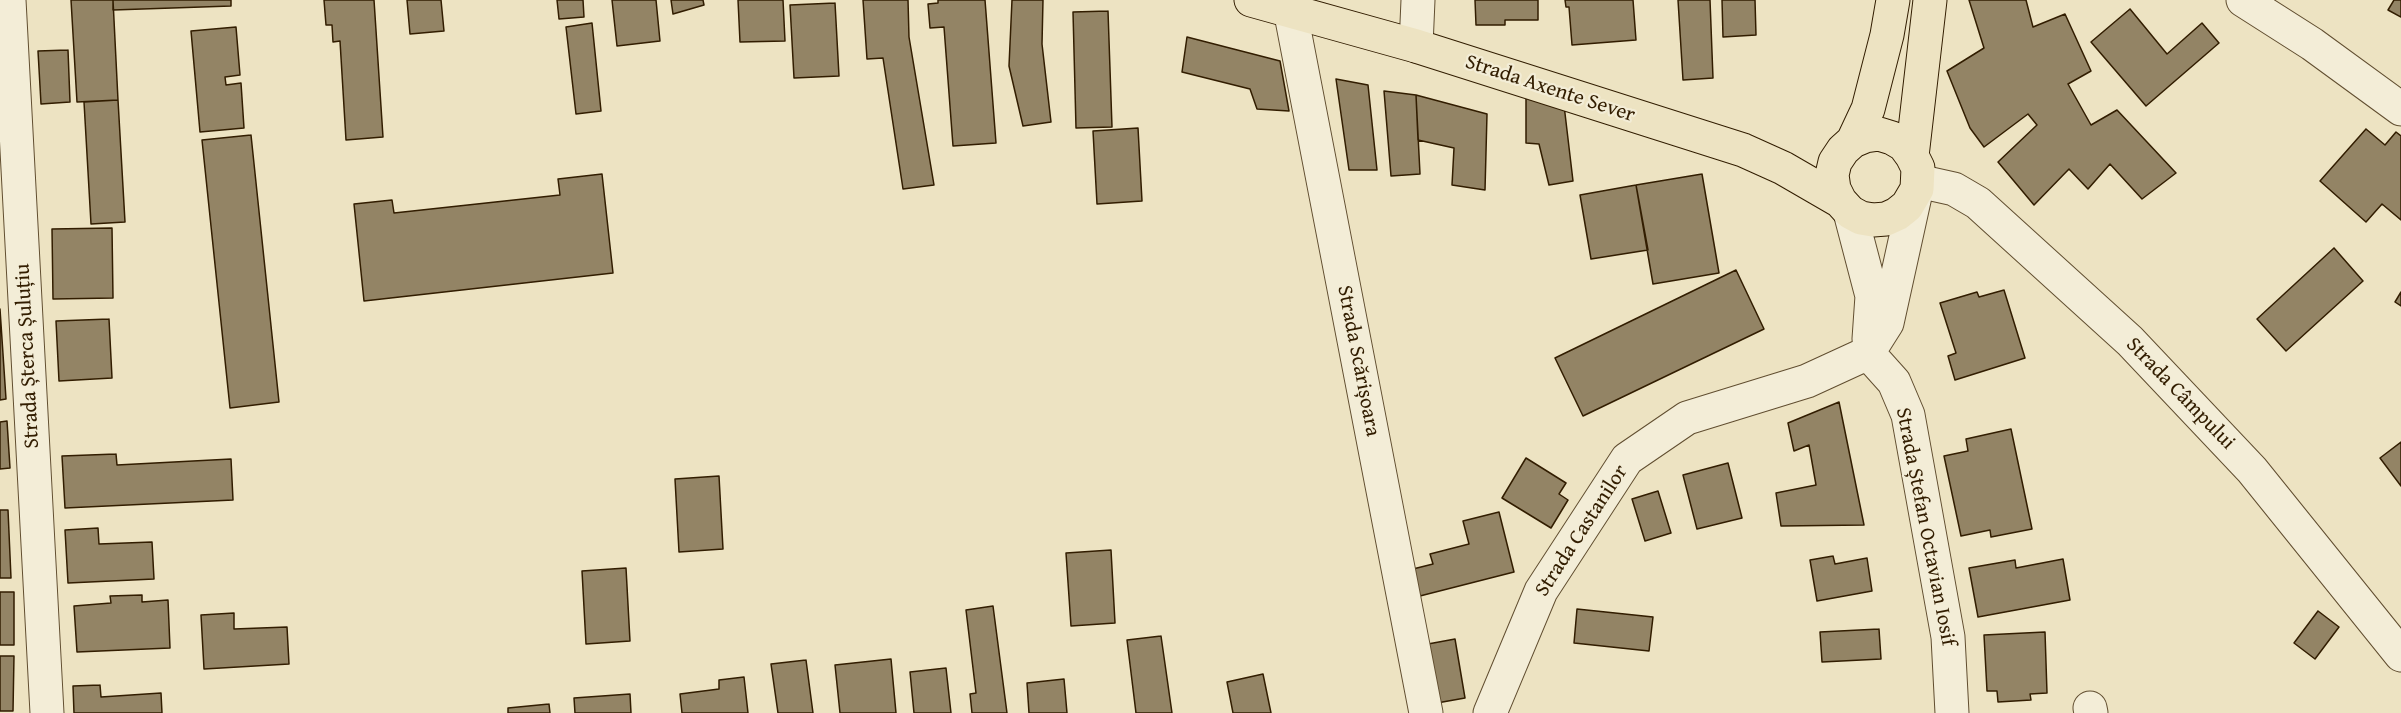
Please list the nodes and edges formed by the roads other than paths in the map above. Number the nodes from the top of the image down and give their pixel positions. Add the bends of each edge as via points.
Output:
1 (9, 0) edge
2 (1251, 0) edge
3 (1418, 0) edge
4 (1893, 0) edge
5 (1930, 0) edge
6 (2243, 0) edge
7 (1290, 9) junction
8 (1416, 46) junction
9 (2401, 109) edge
10 (1853, 141) junction
11 (1915, 177) junction
12 (1845, 207) junction
13 (1868, 353) junction
14 (2401, 655) edge
15 (47, 713) edge
16 (1426, 713) edge
17 (1490, 713) edge
18 (1952, 713) edge

1 - 15 street, Strada Șterca Șuluțiu
2 - 7 main road, Strada Axente Sever
3 - 8 street
4 - 10 main road via 1876,81
5 - 11 main road
6 - 9 street
7 - 8 main road, Strada Axente Sever
7 - 16 street, Strada Scărișoara
8 - 12 main road, Strada Axente Sever via 1743,150 1783,168
10 - 11 main road via 1879,134 1892,138 1904,145
10 - 12 main road via 1843,150 1834,169 1834,189
11 - 12 main road via 1907,206 1886,219 1861,218
11 - 13 street via 1887,323
11 - 14 street, Strada Câmpului via 1954,189 1978,203 2130,341 2252,470
12 - 13 street via 1872,296
13 - 17 street, Strada Castanilor via 1807,381 1687,418 1627,459 1541,591
13 - 18 street, Strada Ștefan Octavian Iosif via 1894,382 1908,415 1948,637

